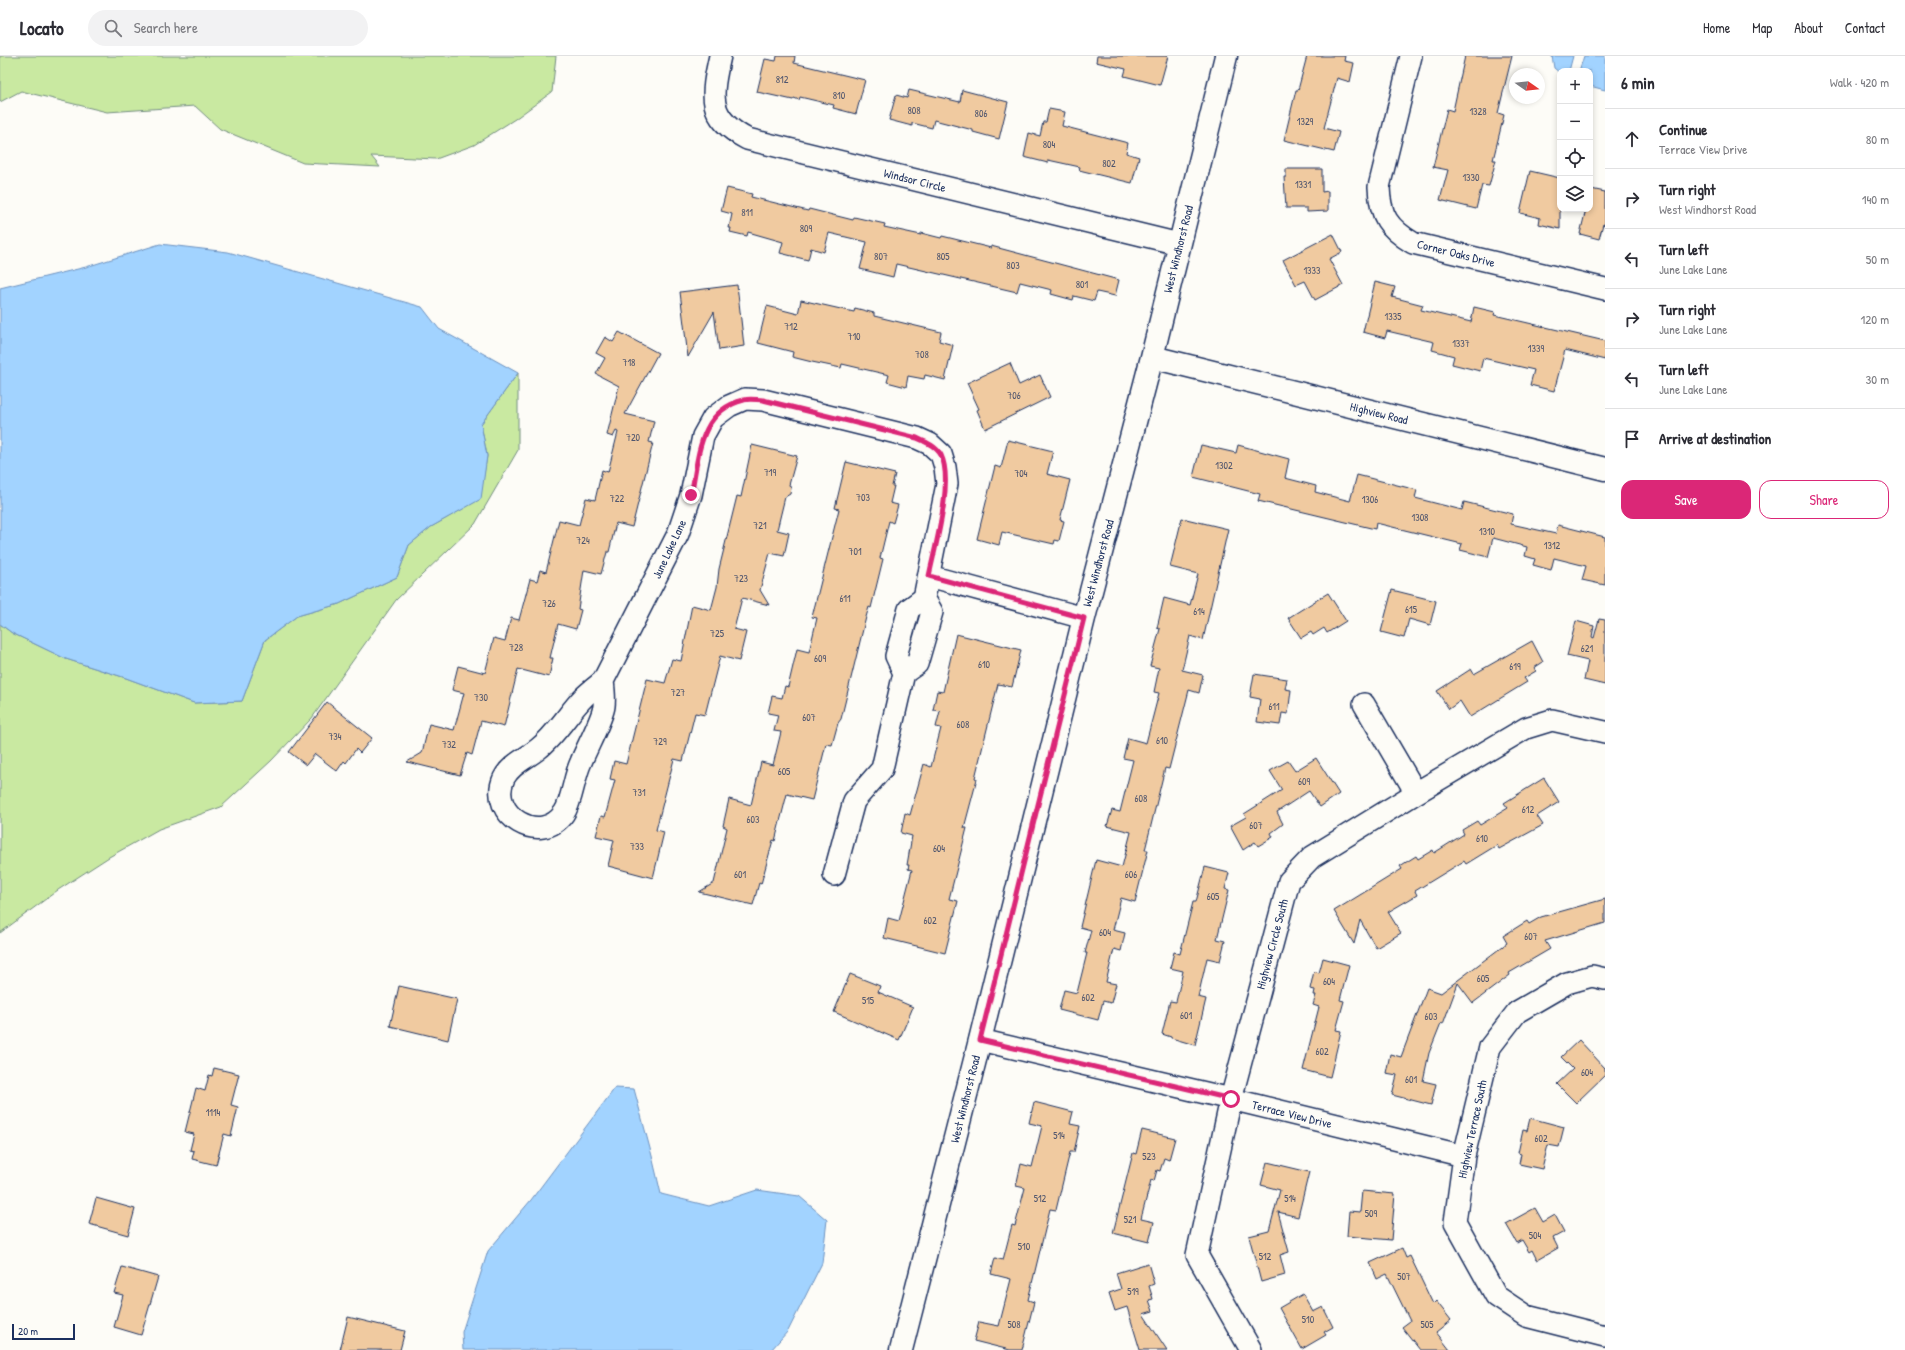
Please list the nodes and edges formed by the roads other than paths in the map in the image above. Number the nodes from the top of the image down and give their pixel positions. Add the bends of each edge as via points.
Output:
1 (720, 56) edge
2 (1226, 56) edge
3 (1411, 56) edge
4 (1179, 244) junction
5 (1605, 289) edge
6 (1152, 357) junction
7 (1605, 468) edge
8 (929, 576) junction
9 (1084, 618) junction
10 (603, 682) junction
11 (1364, 704) dead end
12 (1605, 732) edge
13 (1416, 793) junction
14 (834, 875) dead end
15 (1605, 979) edge
16 (980, 1040) junction
17 (1231, 1099) junction
18 (1464, 1156) junction
19 (1605, 1336) edge
20 (902, 1350) edge
21 (1251, 1350) edge

1 - 4 street, Windsor Circle via 714,84 714,101 720,118 732,131 748,140
2 - 4 street, West Windhorst Road
3 - 5 street, Corner Oaks Drive via 1379,187 1380,204 1386,220 1397,233 1413,243
4 - 6 street, West Windhorst Road
6 - 7 street, Highview Road
6 - 9 street, West Windhorst Road
8 - 9 street
8 - 10 street, June Lake Lane via 947,484 941,454 930,444 917,438 763,400 745,399 712,418 702,436 691,495 678,534
8 - 14 street, June Lake Lane via 924,598 932,612 917,664 904,673 882,769 854,802
9 - 16 street, West Windhorst Road
10 - 10 street, June Lake Lane via 585,696 553,736 510,769 504,778 502,800 509,815 521,825 532,828 544,827 564,814 579,766 604,706
11 - 13 street
12 - 13 street, Highview Circle South via 1552,720 1526,728
13 - 17 street, Highview Circle South via 1312,857 1289,881
15 - 18 street, Highview Terrace South via 1592,976 1567,983 1517,1012 1490,1047
16 - 17 street, Terrace View Drive
16 - 20 street, West Windhorst Road
17 - 18 street, Terrace View Drive
17 - 21 street, Highview Circle South via 1197,1255
18 - 19 street, Highview Terrace South via 1455,1222 1496,1296 1526,1316

